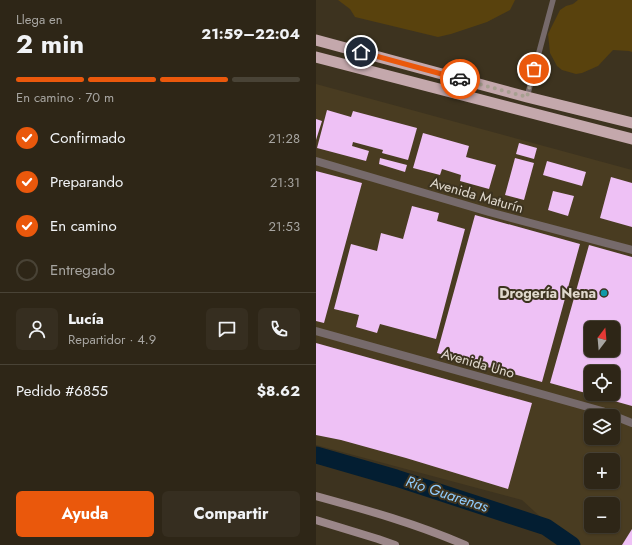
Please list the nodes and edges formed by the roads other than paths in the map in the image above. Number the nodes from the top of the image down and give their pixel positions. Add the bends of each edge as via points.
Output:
1 (553, 0) edge
2 (316, 40) edge
3 (316, 56) edge
4 (527, 97) junction
5 (632, 123) edge
6 (632, 139) edge
7 (316, 161) edge
8 (632, 250) edge
9 (316, 331) edge
10 (632, 423) edge
11 (316, 496) edge
12 (316, 520) edge
13 (395, 545) edge
14 (465, 545) edge

1 - 4 lane
2 - 4 highway
3 - 6 highway
4 - 5 highway
7 - 8 street, Avenida Maturín via 489,212
9 - 10 street, Avenida Uno via 602,411
11 - 14 main road via 378,513
12 - 13 main road

